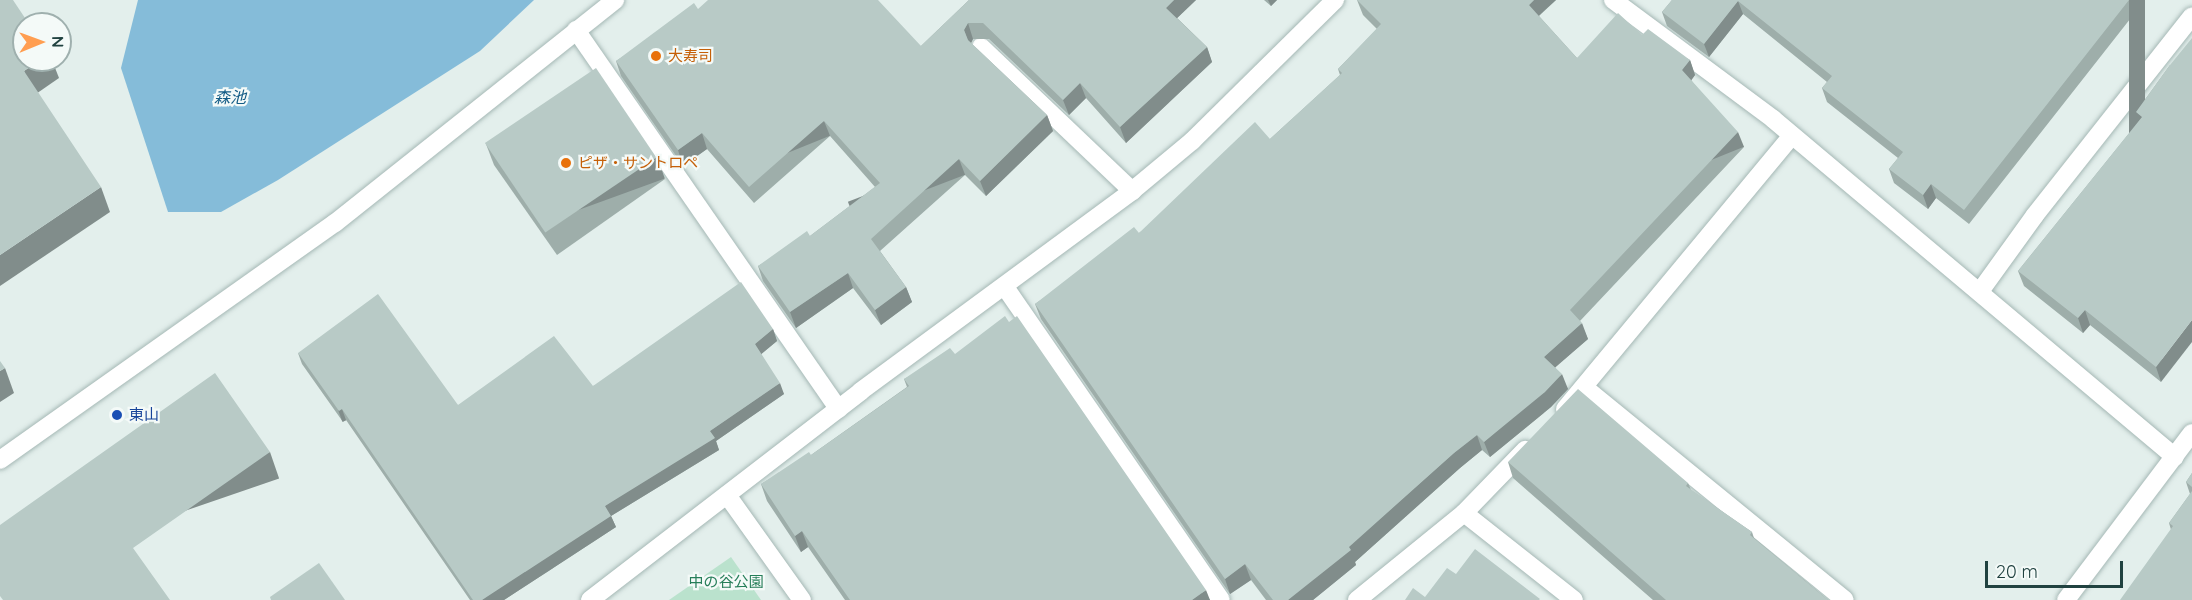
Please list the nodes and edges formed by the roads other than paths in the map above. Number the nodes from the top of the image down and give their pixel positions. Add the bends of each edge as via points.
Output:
1 (615, 0) edge
2 (1335, 0) edge
3 (1613, 0) edge
4 (2192, 16) edge
5 (576, 30) junction
6 (981, 47) dead end
7 (1792, 136) junction
8 (1132, 191) junction
9 (1005, 287) junction
10 (1981, 290) junction
11 (1585, 388) junction
12 (838, 409) junction
13 (1554, 420) edge
14 (2192, 433) edge
15 (1539, 435) edge
16 (2175, 457) junction
17 (0, 460) edge
18 (727, 495) junction
19 (1464, 513) junction
20 (590, 600) edge
21 (802, 600) edge
22 (1221, 600) edge
23 (1356, 600) edge
24 (1574, 600) edge
25 (1845, 600) edge
26 (2066, 600) edge

1 - 5 street
2 - 8 street via 1192,141
3 - 7 street
4 - 10 street
5 - 12 street
5 - 17 street via 334,223
6 - 8 street
7 - 10 street
7 - 11 street
8 - 9 street
9 - 12 street
9 - 22 street
10 - 16 street
11 - 13 street
11 - 25 street
12 - 18 street
14 - 16 street
15 - 19 street
16 - 26 street
18 - 20 street
18 - 21 street
19 - 23 street
19 - 24 street

